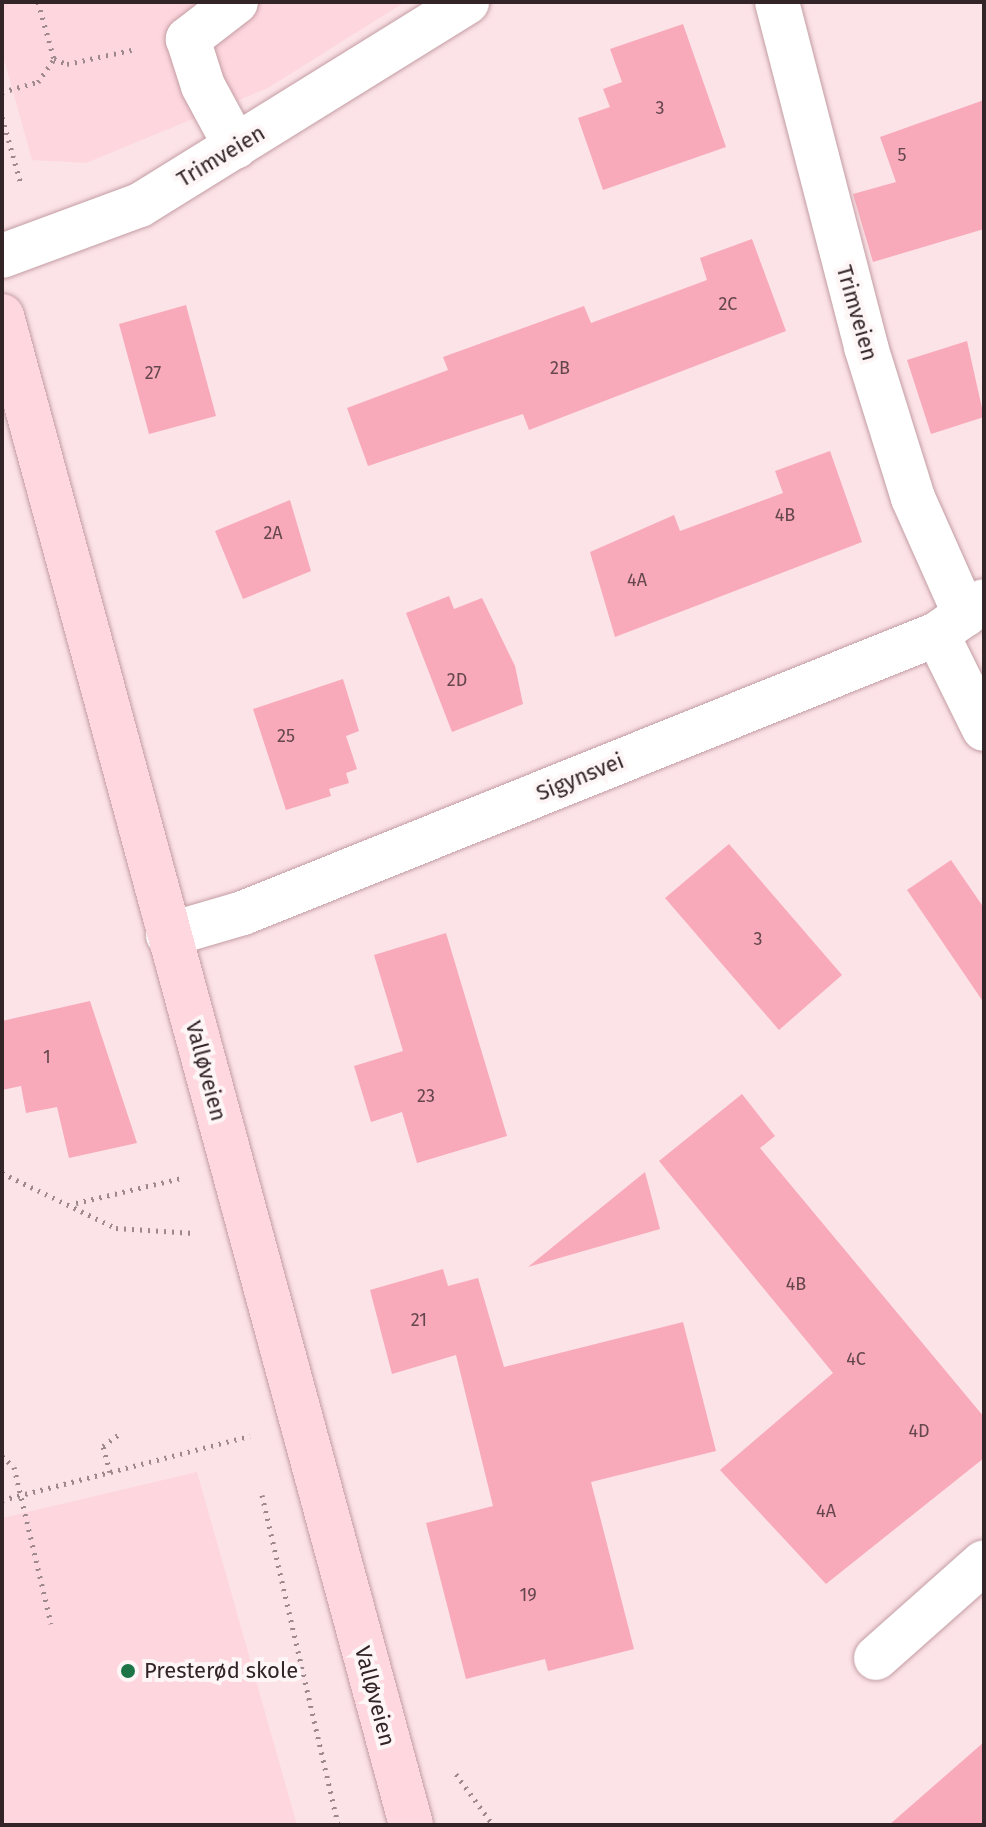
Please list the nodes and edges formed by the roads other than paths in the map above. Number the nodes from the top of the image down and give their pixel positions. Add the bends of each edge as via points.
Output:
1 (236, 2) edge
2 (467, 2) edge
3 (777, 2) edge
4 (236, 147) junction
5 (2, 256) edge
6 (2, 316) edge
7 (962, 617) edge
8 (984, 729) edge
9 (168, 935) junction
10 (984, 1562) edge
11 (876, 1658) dead end
12 (411, 1825) edge

1 - 4 street via 188,39 203,86
2 - 4 street, Trimveien
3 - 7 street, Trimveien via 866,347 913,498
4 - 5 street, Trimveien via 140,205
6 - 9 main road, Valløveien
7 - 8 street, Trimveien
7 - 9 street, Sigynsvei via 243,913
9 - 12 main road, Valløveien
10 - 11 street

